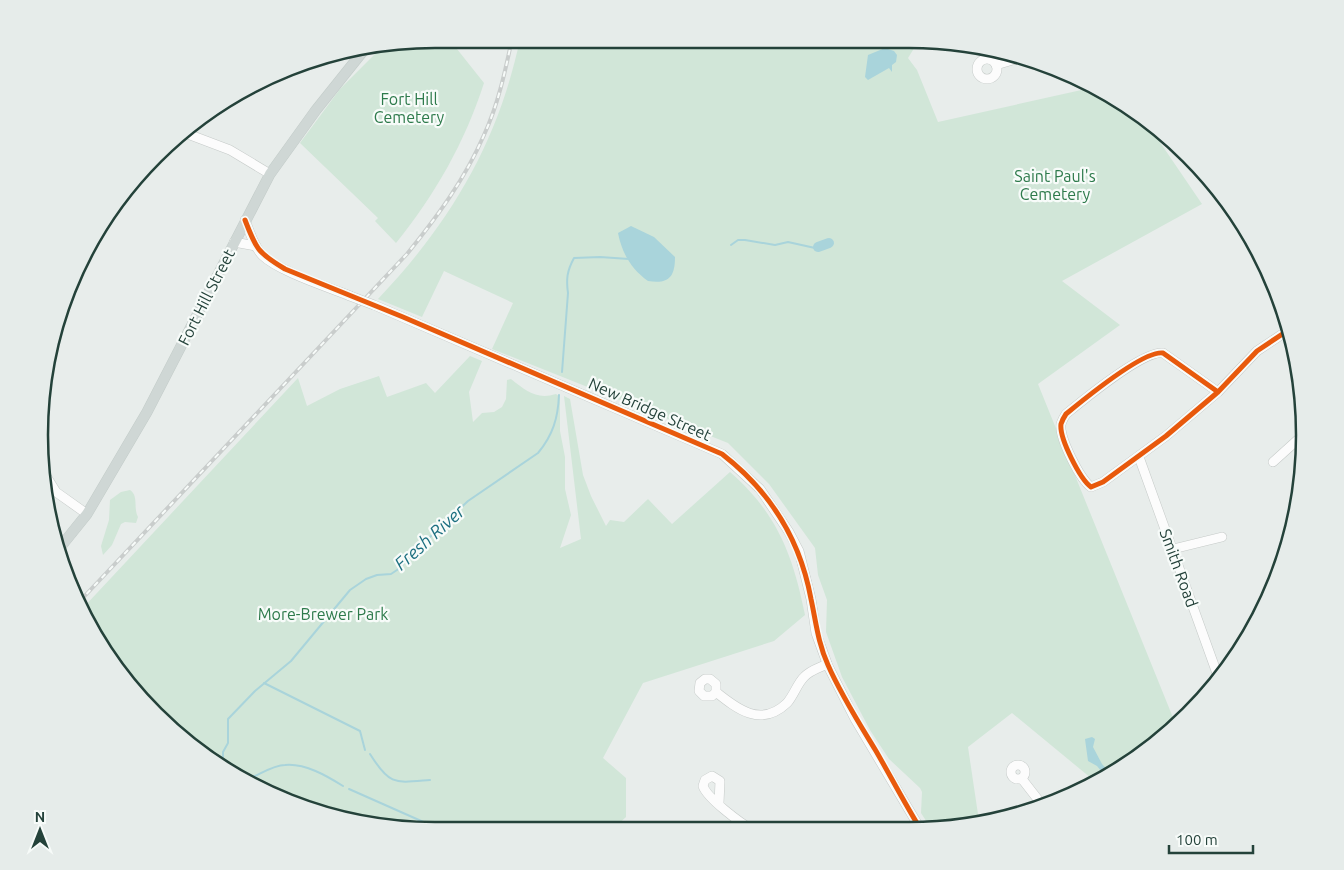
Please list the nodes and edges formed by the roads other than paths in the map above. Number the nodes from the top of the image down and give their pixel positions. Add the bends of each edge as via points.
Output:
1 (360, 55) edge
2 (1010, 61) edge
3 (996, 66) dead end
4 (191, 135) edge
5 (270, 174) junction
6 (245, 220) junction
7 (234, 242) junction
8 (256, 246) junction
9 (1283, 333) edge
10 (1218, 392) junction
11 (1296, 441) edge
12 (1139, 457) junction
13 (1273, 462) dead end
14 (51, 484) edge
15 (87, 514) junction
16 (1222, 537) dead end
17 (63, 543) edge
18 (1173, 550) junction
19 (827, 664) junction
20 (1216, 671) edge
21 (716, 692) dead end
22 (1022, 779) dead end
23 (1039, 800) edge
24 (719, 803) dead end
25 (741, 822) edge
26 (916, 822) edge

1 - 5 main road, Fort Hill Street
2 - 3 street
4 - 5 street via 230,150
5 - 6 main road, Fort Hill Street
6 - 7 main road, Fort Hill Street
6 - 8 street, New Bridge Street
7 - 8 street
7 - 15 main road, Fort Hill Street via 147,412
8 - 19 street, New Bridge Street, bridge via 263,256 285,269 722,454 773,504 798,551 816,633
9 - 10 street via 1257,351
10 - 12 street
10 - 12 street via 1158,352 1122,372 1066,414 1061,423 1064,438 1084,482 1091,487
11 - 13 street
12 - 18 street, Smith Road
14 - 15 street via 56,492
15 - 17 main road, Fort Hill Street
16 - 18 street
18 - 20 street, Smith Road
19 - 21 street via 809,672 786,703 765,714 745,713
19 - 26 street, New Bridge Street via 855,719
22 - 23 street
24 - 25 street

